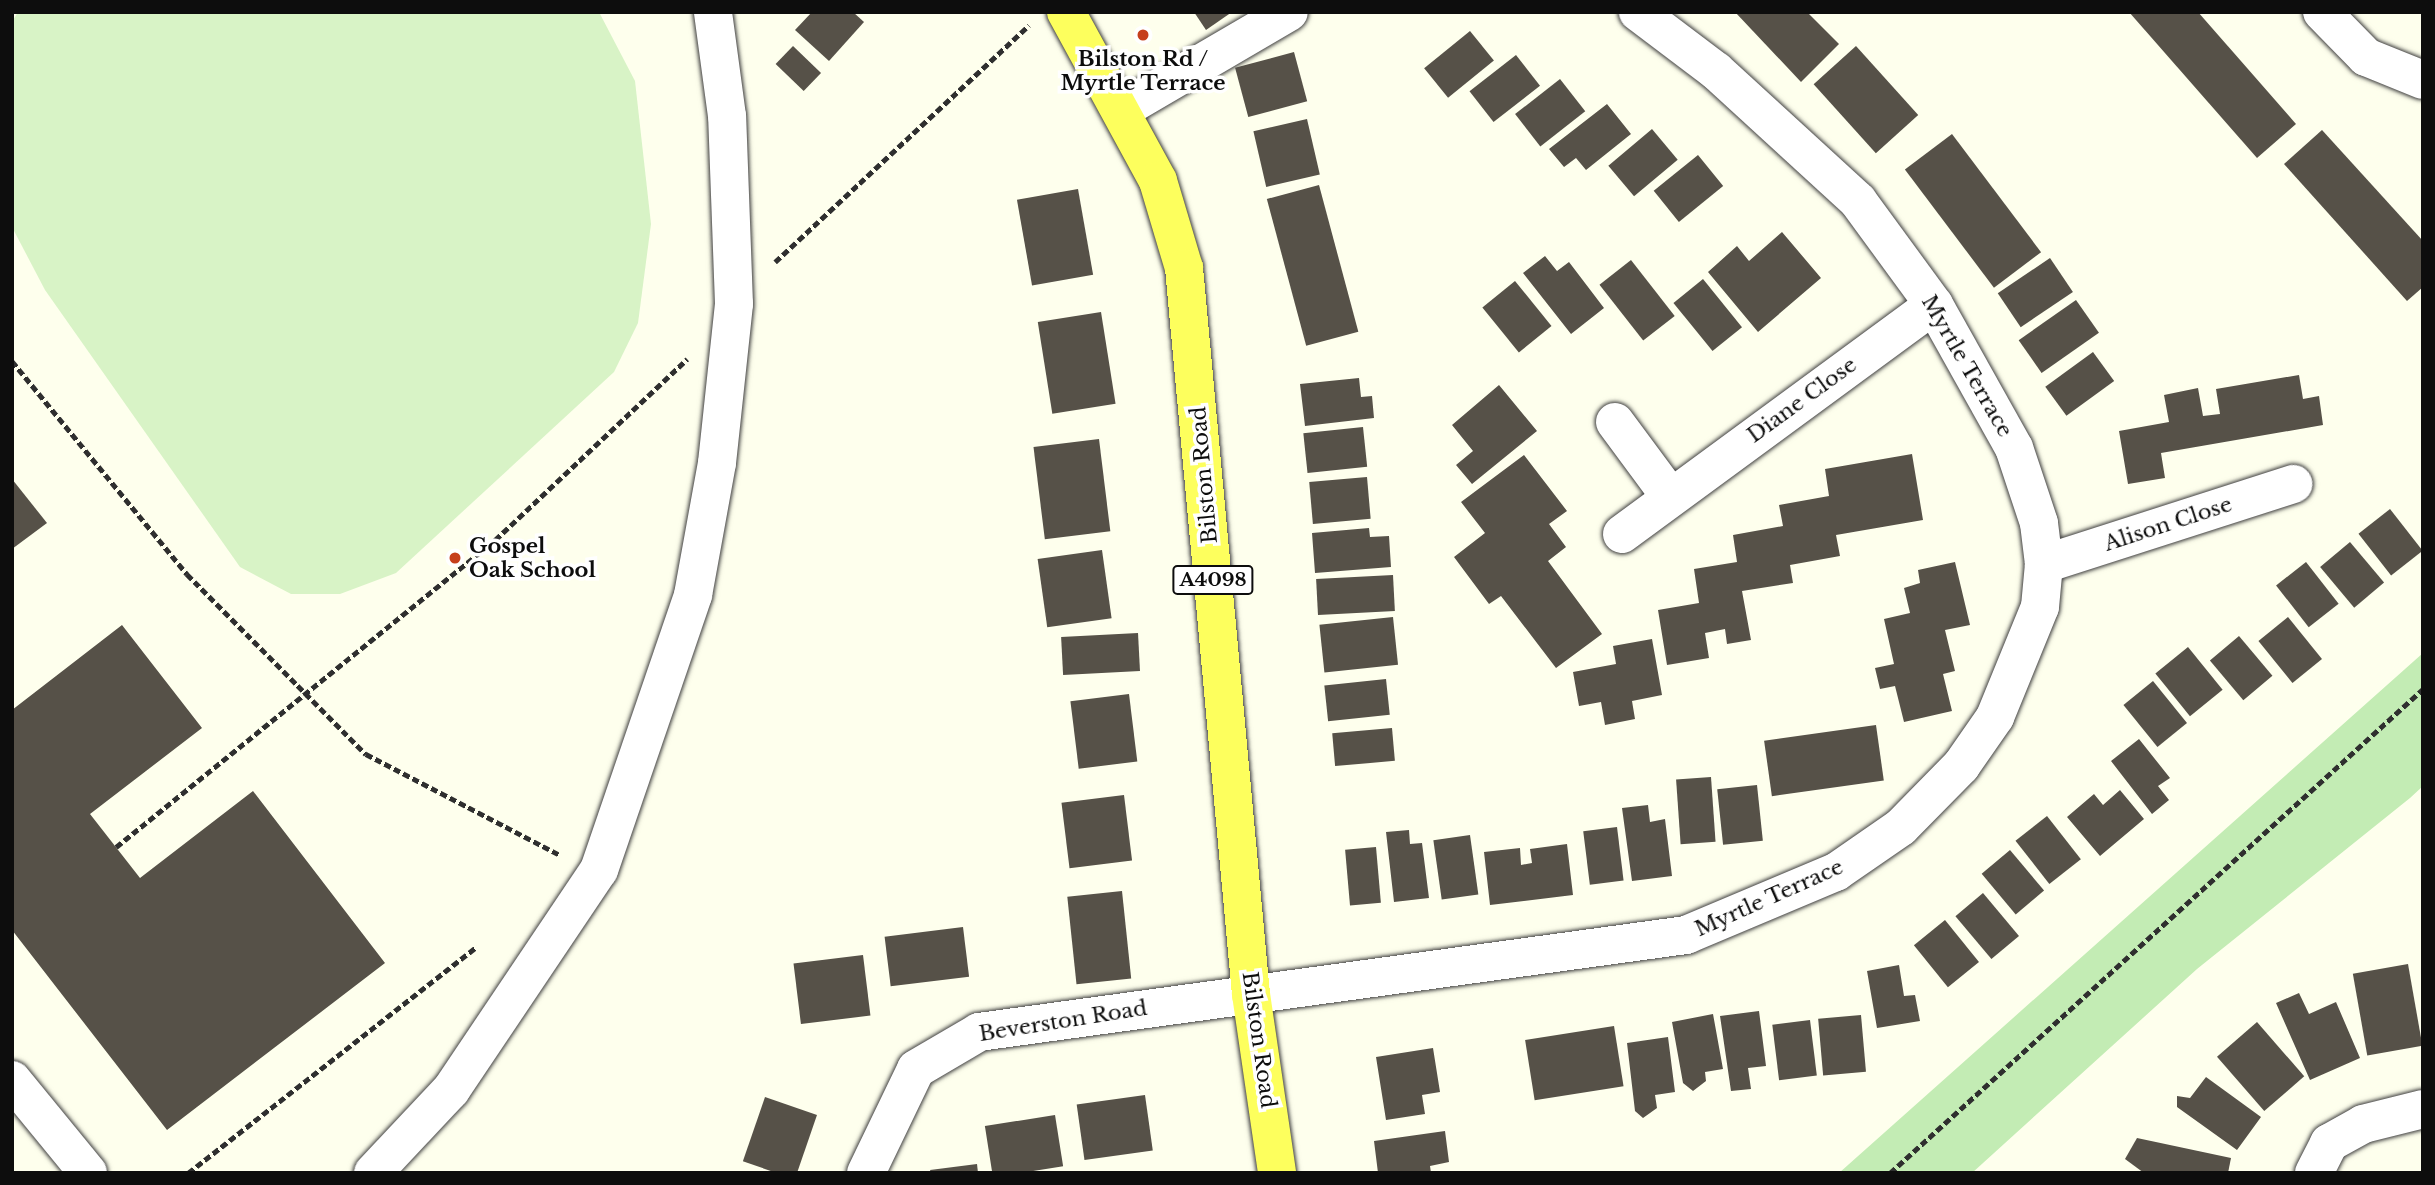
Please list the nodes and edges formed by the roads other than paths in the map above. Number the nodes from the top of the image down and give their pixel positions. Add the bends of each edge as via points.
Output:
1 (713, 12) edge
2 (1289, 12) edge
3 (1638, 12) edge
4 (2322, 12) edge
5 (1050, 17) edge
6 (2423, 80) edge
7 (1122, 109) junction
8 (1934, 304) junction
9 (1615, 422) dead end
10 (2293, 484) dead end
11 (1669, 495) junction
12 (1622, 534) dead end
13 (2043, 564) junction
14 (1251, 994) junction
15 (12, 1080) edge
16 (2423, 1109) edge
17 (88, 1173) edge
18 (373, 1173) edge
19 (866, 1173) edge
20 (1278, 1173) edge
21 (2314, 1173) edge

1 - 18 street via 727,116 734,304 718,463 693,595 599,870 451,1090
2 - 7 street
3 - 8 street, Myrtle Terrace via 1717,71 1858,201
4 - 6 street via 2366,57
5 - 7 main road, Bilston Road / A4098
7 - 14 main road, Bilston Road / A4098 via 1158,181 1184,268
8 - 11 street, Diane Close
8 - 13 street, Myrtle Terrace via 2014,447 2039,523
9 - 11 street
10 - 13 street, Alison Close
11 - 12 street, Diane Close
13 - 14 street, Myrtle Terrace via 2040,607 1995,717 1961,766 1901,827 1836,872 1686,935
14 - 19 street, Beverston Road via 979,1032 945,1047 916,1069
14 - 20 main road, Bilston Road / A4098
15 - 17 street
16 - 21 street via 2363,1124 2329,1143

